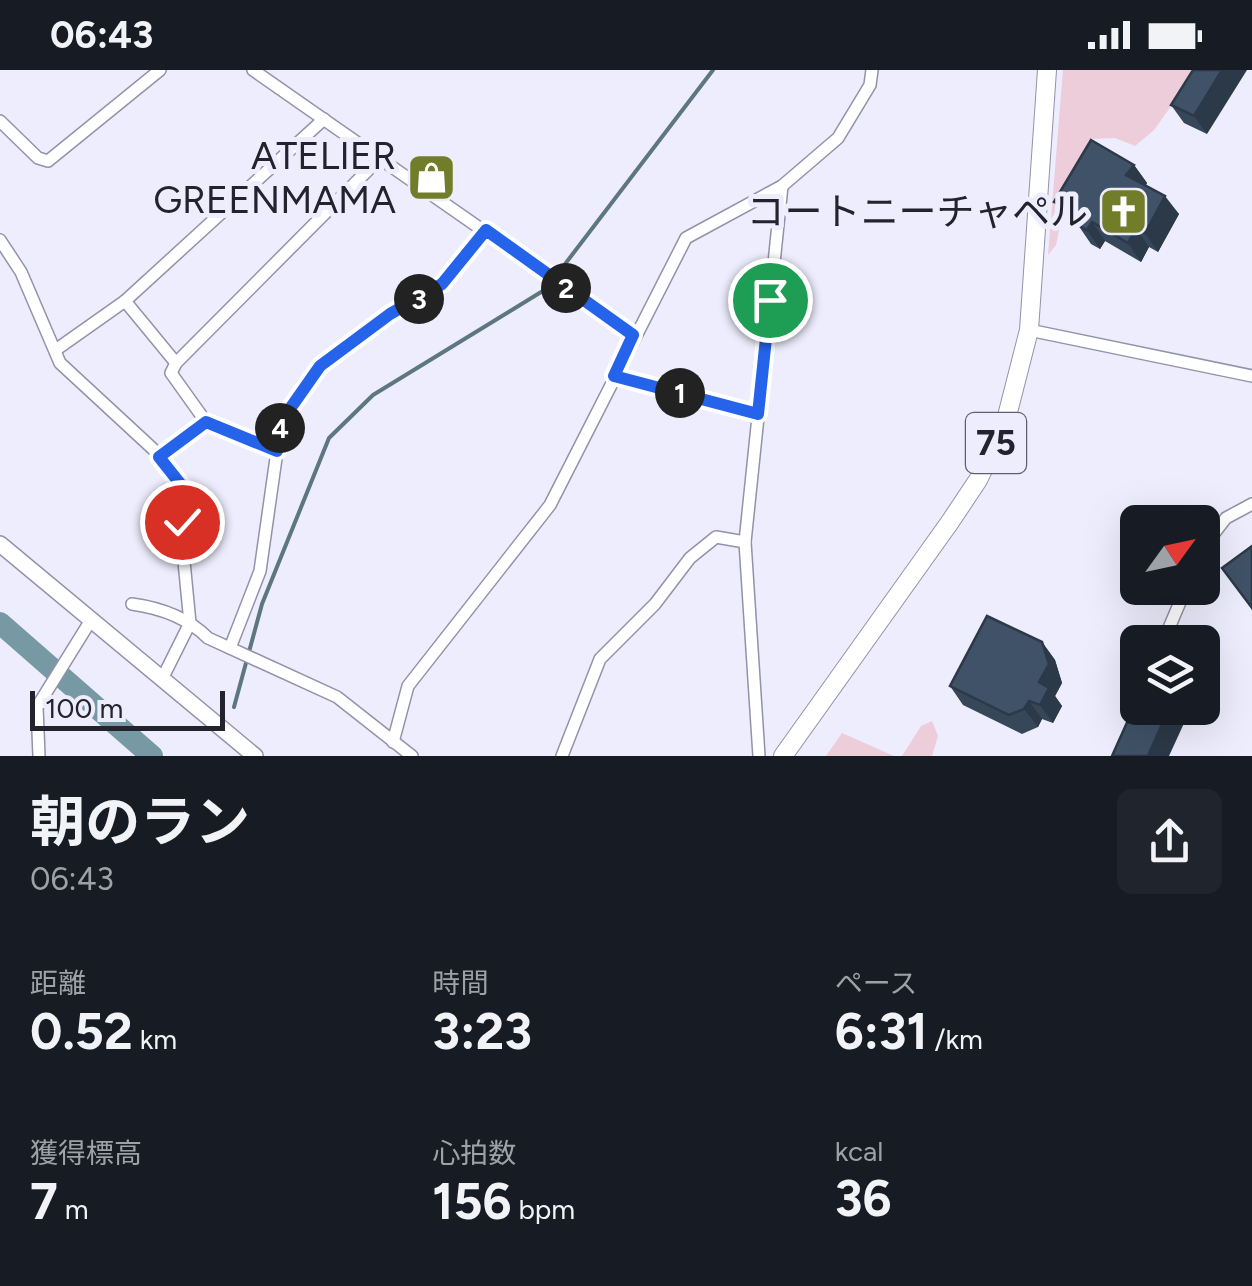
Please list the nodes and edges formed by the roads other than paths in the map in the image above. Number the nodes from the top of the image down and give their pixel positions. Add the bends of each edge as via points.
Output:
1 (160, 70) edge
2 (253, 70) edge
3 (872, 70) edge
4 (1048, 70) edge
5 (324, 120) junction
6 (0, 121) edge
7 (380, 158) junction
8 (782, 186) junction
9 (486, 230) junction
10 (0, 240) edge
11 (125, 301) junction
12 (1030, 330) junction
13 (633, 335) junction
14 (56, 349) junction
15 (176, 363) junction
16 (614, 376) junction
17 (1252, 376) edge
18 (758, 414) junction
19 (206, 422) junction
20 (277, 451) junction
21 (159, 457) junction
22 (1252, 504) edge
23 (1220, 526) edge
24 (744, 542) junction
25 (0, 544) edge
26 (132, 604) dead end
27 (91, 620) junction
28 (190, 623) junction
29 (230, 648) junction
30 (162, 679) junction
31 (394, 742) junction
32 (39, 756) edge
33 (255, 756) edge
34 (412, 756) edge
35 (562, 756) edge
36 (759, 756) edge
37 (782, 756) edge

1 - 6 street via 48,161
2 - 5 street
3 - 8 street via 870,86 838,138
4 - 12 main road, 75
5 - 7 street
5 - 11 street
7 - 9 street
7 - 15 street
8 - 13 street via 686,238
8 - 18 street
9 - 13 street
9 - 20 street via 442,284 320,366 280,423
10 - 14 street
11 - 14 street
11 - 15 street
12 - 17 street
12 - 37 main road, 75 via 1012,402 978,480
13 - 16 street
14 - 21 street via 60,364
15 - 19 street via 171,373
16 - 18 street
16 - 31 street via 550,505 408,686
18 - 24 street
19 - 20 street
19 - 21 street
20 - 29 street via 260,571
21 - 28 street via 186,491 182,542
22 - 23 street
24 - 35 street via 716,537 690,558 600,659
24 - 36 street
25 - 27 main road
26 - 28 street
27 - 30 main road
27 - 32 street via 37,707
28 - 29 street
28 - 30 street
29 - 31 street via 338,697
30 - 33 main road
31 - 34 street

